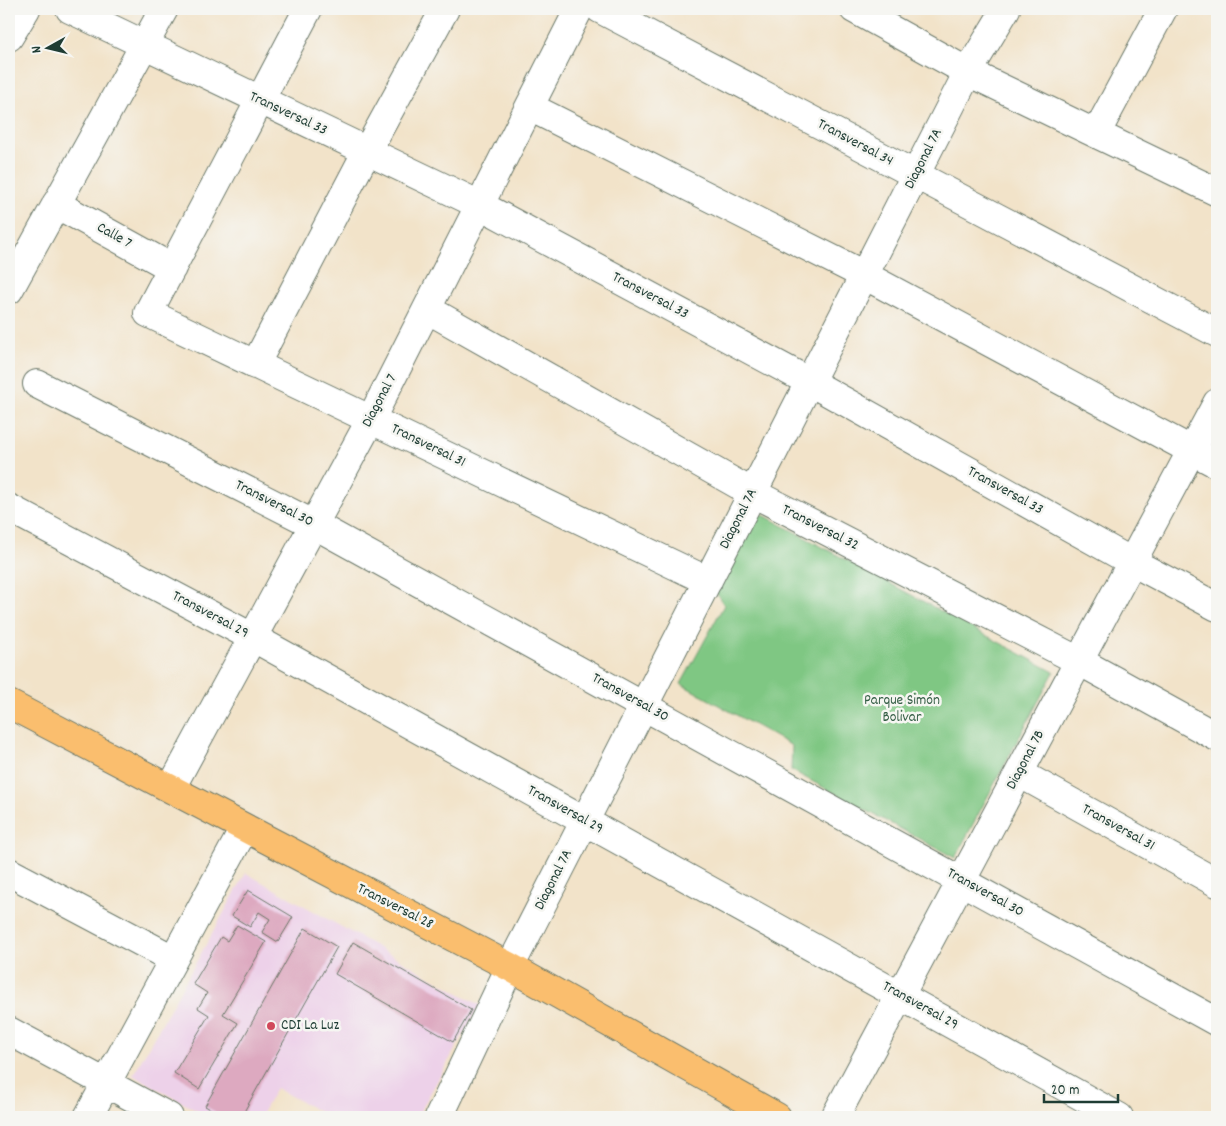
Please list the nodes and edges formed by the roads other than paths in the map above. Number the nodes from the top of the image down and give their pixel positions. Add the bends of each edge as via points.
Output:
1 (26, 9) edge
2 (70, 9) edge
3 (164, 9) edge
4 (308, 9) edge
5 (445, 9) edge
6 (579, 9) edge
7 (600, 9) edge
8 (1006, 9) edge
9 (1163, 9) edge
10 (868, 12) edge
11 (9, 37) edge
12 (145, 45) junction
13 (968, 72) junction
14 (260, 101) junction
15 (530, 107) junction
16 (1097, 132) junction
17 (367, 151) junction
18 (916, 175) junction
19 (1216, 187) edge
20 (56, 204) junction
21 (480, 205) junction
22 (172, 268) junction
23 (864, 275) junction
24 (9, 290) edge
25 (428, 309) junction
26 (1217, 333) edge
27 (255, 365) junction
28 (810, 382) junction
29 (37, 384) dead end
30 (1217, 402) edge
31 (370, 419) junction
32 (1192, 450) junction
33 (1217, 464) edge
34 (752, 493) junction
35 (9, 508) edge
36 (313, 524) junction
37 (1132, 562) junction
38 (708, 581) junction
39 (1217, 607) edge
40 (252, 637) junction
41 (1079, 660) junction
42 (9, 704) edge
43 (644, 705) junction
44 (1217, 737) edge
45 (1019, 773) junction
46 (171, 788) junction
47 (585, 820) junction
48 (244, 829) junction
49 (9, 872) edge
50 (962, 880) junction
51 (1217, 883) edge
52 (174, 959) junction
53 (510, 967) junction
54 (901, 995) junction
55 (1217, 1022) edge
56 (9, 1031) edge
57 (106, 1084) junction
58 (446, 1115) edge
59 (88, 1117) edge
60 (168, 1117) edge
61 (777, 1117) edge
62 (835, 1117) edge
63 (1119, 1117) edge

1 - 11 street
2 - 12 street, Transversal 33
3 - 12 street
4 - 14 street
5 - 17 street
6 - 15 street, Diagonal 7
7 - 18 street, Transversal 34
8 - 13 street, Diagonal 7A
9 - 16 street
10 - 13 street
12 - 14 street, Transversal 33
12 - 20 street
13 - 16 street
13 - 18 street, Diagonal 7A
14 - 17 street, Transversal 33
14 - 22 street
15 - 21 street, Diagonal 7
15 - 23 street
16 - 19 street
17 - 21 street, Transversal 33
17 - 27 street
18 - 23 street, Diagonal 7A
18 - 26 street, Transversal 34
20 - 22 street, Calle 7
20 - 24 street
21 - 25 street, Diagonal 7
21 - 28 street, Transversal 33
22 - 27 street, Transversal 31 via 148,313
23 - 28 street, Diagonal 7A
23 - 32 street
25 - 31 street, Diagonal 7
25 - 34 street, Transversal 32
27 - 31 street, Transversal 31
28 - 34 street, Diagonal 7A
28 - 37 street, Transversal 33
29 - 36 street, Transversal 30
30 - 32 street, Diagonal 7B
31 - 36 street, Diagonal 7
31 - 38 street, Transversal 31
32 - 33 street
32 - 37 street, Diagonal 7B
34 - 38 street, Diagonal 7A
34 - 41 street, Transversal 32
35 - 40 street, Transversal 29
36 - 40 street, Diagonal 7
36 - 43 street, Transversal 30
37 - 39 street, Transversal 33
37 - 41 street, Diagonal 7B
38 - 43 street, Diagonal 7A
40 - 46 street, Diagonal 7
40 - 47 street, Transversal 29
41 - 44 street, Transversal 32
41 - 45 street, Diagonal 7B
42 - 46 main road, Transversal 28
43 - 47 street, Diagonal 7A
43 - 50 street, Transversal 30
45 - 50 street, Diagonal 7B
45 - 51 street, Transversal 31
46 - 48 main road, Transversal 28
47 - 53 street, Diagonal 7A
47 - 54 street, Transversal 29
48 - 52 street
48 - 53 main road, Transversal 28
49 - 52 street
50 - 54 street, Diagonal 7B
50 - 55 street, Transversal 30
52 - 57 street
53 - 58 street, Diagonal 7A
53 - 61 main road, Transversal 28
54 - 62 street, Diagonal 7B
54 - 63 street, Transversal 29
56 - 57 street
57 - 59 street
57 - 60 street

